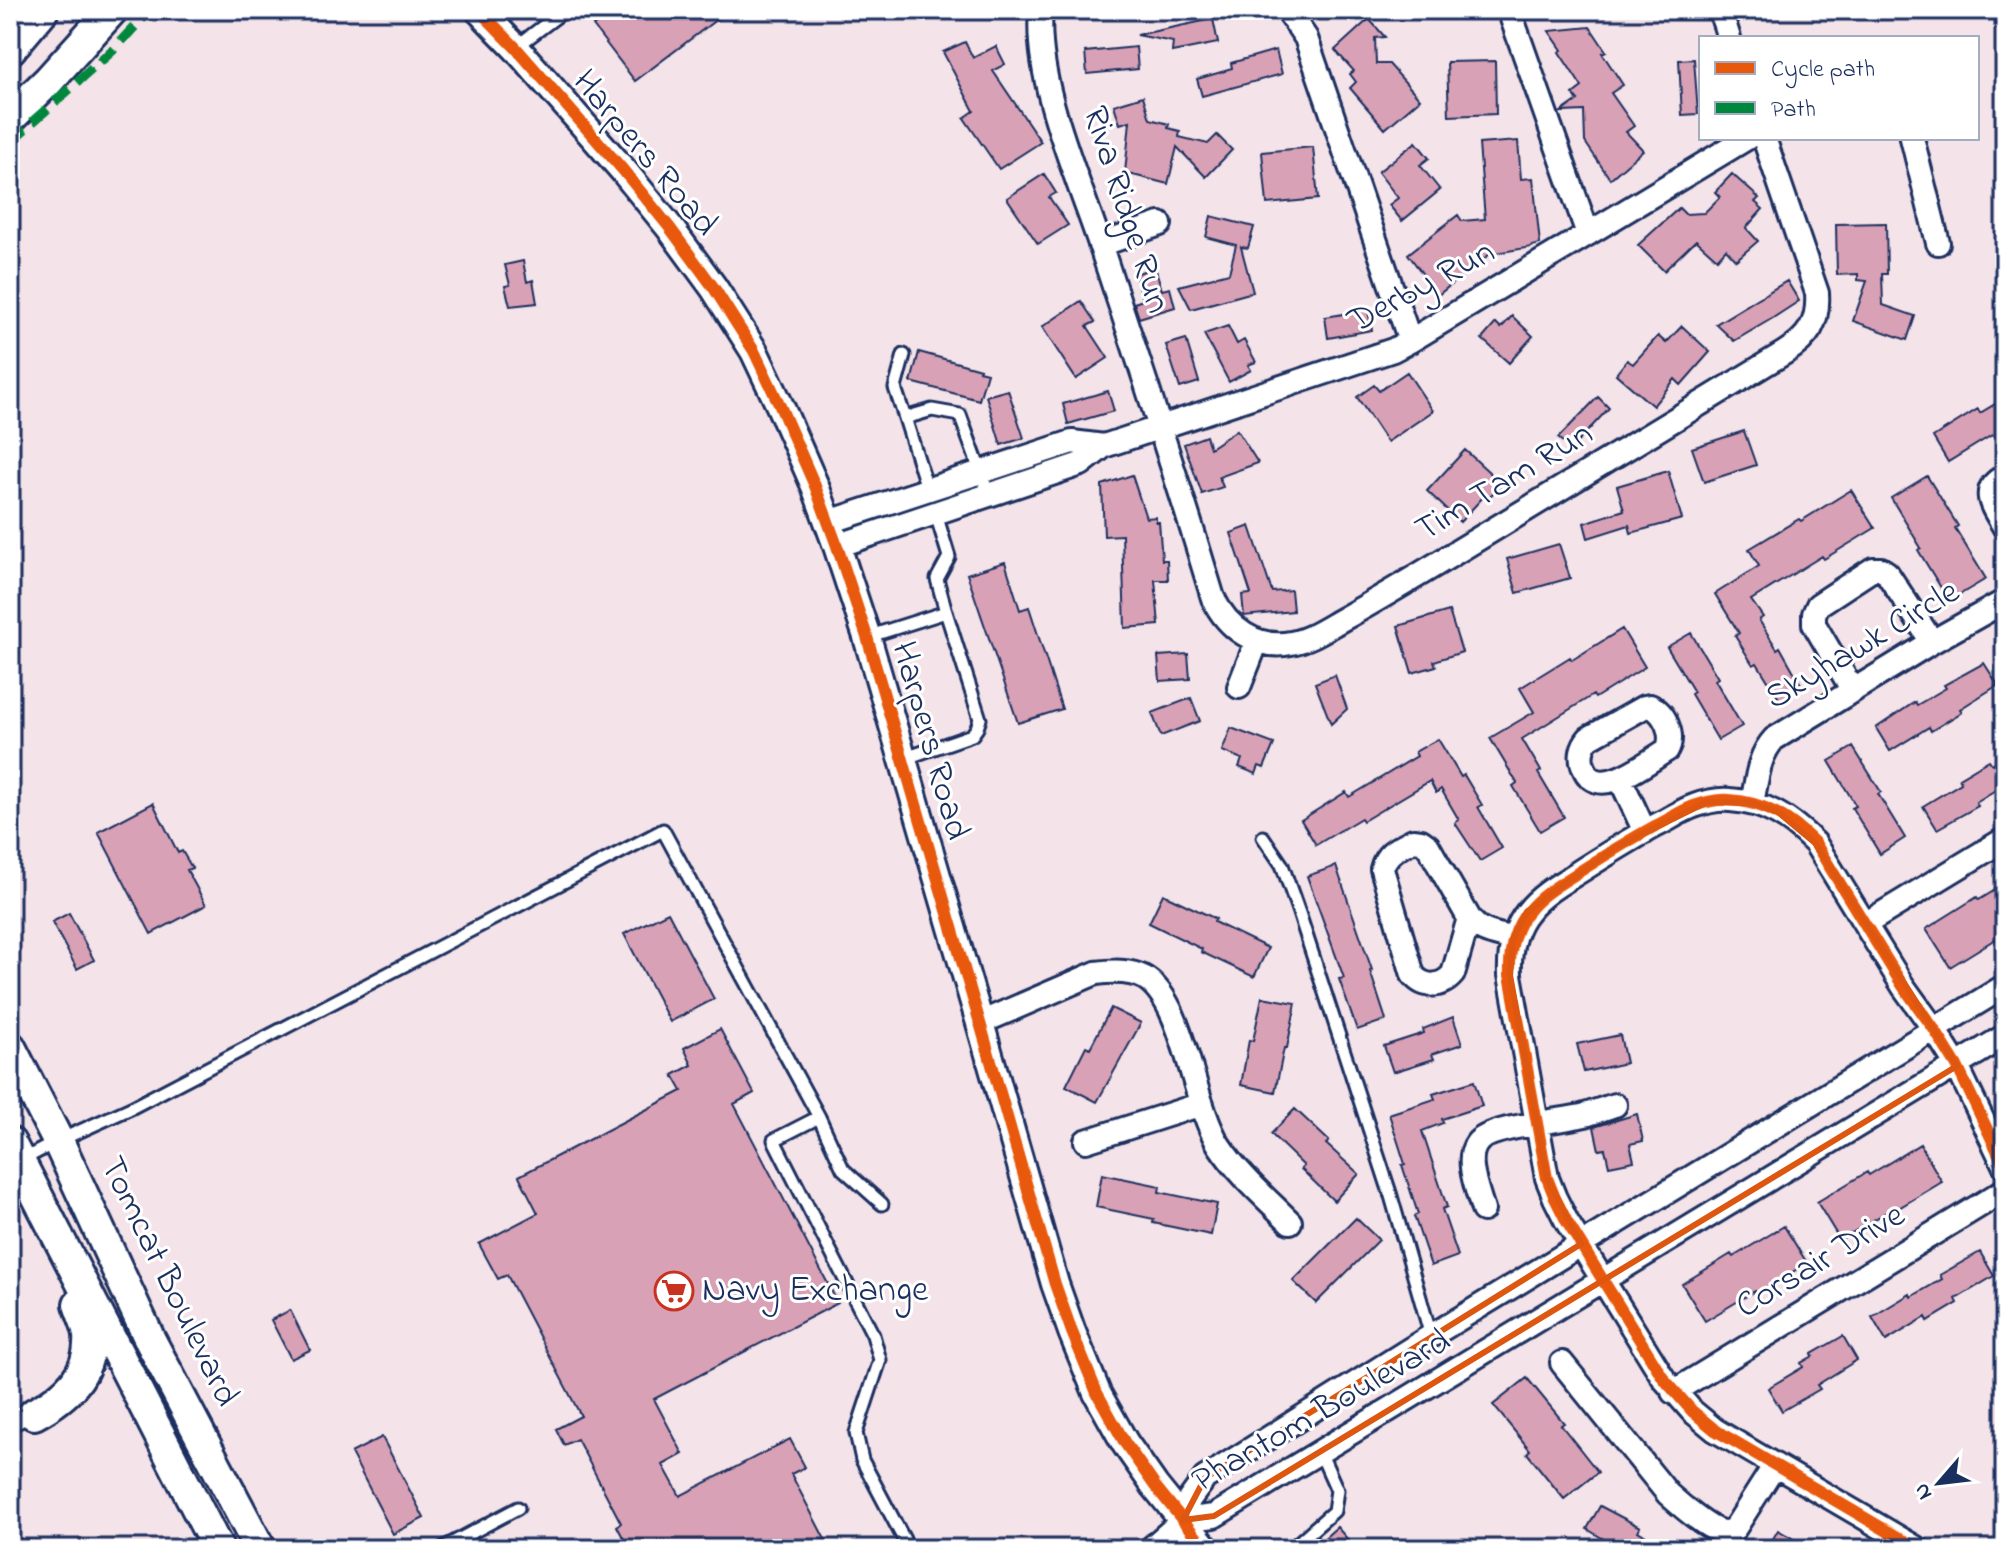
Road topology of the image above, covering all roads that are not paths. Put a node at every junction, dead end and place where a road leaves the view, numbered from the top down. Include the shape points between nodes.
1 (43, 10) edge
2 (112, 10) edge
3 (479, 10) edge
4 (1041, 10) edge
5 (1287, 10) edge
6 (1509, 10) edge
7 (1720, 10) edge
8 (557, 12) edge
9 (1728, 36) edge
10 (516, 48) junction
11 (10, 49) edge
12 (10, 118) edge
13 (1744, 140) edge
14 (1765, 140) edge
15 (1912, 140) edge
16 (1160, 224) dead end
17 (1588, 234) junction
18 (1938, 243) dead end
19 (1100, 245) junction
20 (1410, 341) junction
21 (904, 355) dead end
22 (905, 418) junction
23 (1161, 427) junction
24 (1104, 446) junction
25 (980, 472) junction
26 (2005, 476) edge
27 (928, 489) junction
28 (989, 495) junction
29 (935, 513) junction
30 (2005, 528) edge
31 (833, 534) junction
32 (2005, 601) edge
33 (946, 612) junction
34 (867, 637) junction
35 (1257, 641) junction
36 (1932, 642) junction
37 (1239, 687) dead end
38 (1853, 691) junction
39 (902, 759) junction
40 (1620, 778) dead end
41 (1752, 803) junction
42 (1645, 832) junction
43 (1263, 837) dead end
44 (2005, 839) edge
45 (1469, 918) junction
46 (1865, 924) junction
47 (1513, 939) junction
48 (2005, 986) edge
49 (980, 1023) junction
50 (1934, 1029) junction
51 (2005, 1036) edge
52 (10, 1047) edge
53 (1957, 1066) junction
54 (1202, 1104) junction
55 (1615, 1105) dead end
56 (819, 1117) junction
57 (1537, 1124) junction
58 (1999, 1136) edge
59 (58, 1141) junction
60 (1086, 1141) dead end
61 (15, 1152) edge
62 (2005, 1167) edge
63 (2005, 1190) edge
64 (882, 1204) dead end
65 (1483, 1210) dead end
66 (1290, 1222) dead end
67 (51, 1223) junction
68 (1581, 1244) junction
69 (1603, 1281) junction
70 (1431, 1336) junction
71 (1562, 1363) dead end
72 (1673, 1392) junction
73 (22, 1420) edge
74 (1320, 1452) junction
75 (1775, 1465) junction
76 (518, 1508) dead end
77 (1183, 1520) junction
78 (218, 1549) edge
79 (260, 1549) edge
80 (441, 1549) edge
81 (909, 1549) edge
82 (1150, 1549) edge
83 (1206, 1549) edge
84 (1291, 1549) edge
85 (1918, 1549) edge

1 - 11 main road
2 - 12 main road
3 - 10 street, Harpers Road
4 - 19 street, Riva Ridge Run via 1045,75
5 - 20 street via 1306,38
6 - 17 street
7 - 9 street
8 - 10 lane
10 - 31 street, Harpers Road via 623,170 714,288 754,351
13 - 17 street, Derby Run
14 - 35 street, Tim Tam Run via 1817,293 1815,322 1807,336 1353,614 1305,640
15 - 18 street
16 - 19 street
17 - 20 street, Derby Run
19 - 23 street, Riva Ridge Run
20 - 23 street, Derby Run
21 - 22 lane via 895,388
22 - 25 lane via 932,410 960,415
22 - 27 lane
23 - 24 street, Derby Run
23 - 35 street via 1213,598 1228,622
24 - 25 street, Derby Run via 1072,442
24 - 28 street, Derby Run via 1081,464
25 - 27 street, Derby Run
25 - 28 lane
26 - 30 street via 1989,492
27 - 29 lane
27 - 31 street, Derby Run
28 - 29 street, Derby Run
29 - 31 street, Derby Run
29 - 33 lane via 949,557 937,579
31 - 34 street, Harpers Road
32 - 36 street, Skyhawk Circle
33 - 34 lane
33 - 39 lane via 980,719 972,735
34 - 39 street, Harpers Road
35 - 37 street
36 - 38 street, Skyhawk Circle
36 - 38 street via 1887,573 1873,569 1818,605 1814,614 1814,624
38 - 41 street, Skyhawk Circle via 1766,747
39 - 49 street, Harpers Road
40 - 42 street
41 - 42 street via 1707,802
41 - 46 street via 1778,812 1815,843
42 - 47 street via 1544,895 1527,912
43 - 70 lane via 1282,865 1299,913
44 - 46 street
45 - 45 street via 1421,841 1413,840 1384,859 1384,880 1419,982 1436,985 1453,974
45 - 47 street via 1481,930
46 - 50 street
47 - 57 street via 1510,975
48 - 50 street, Phantom Boulevard
49 - 54 street via 1096,973 1144,977 1171,1009
49 - 77 street, Harpers Road via 1055,1284 1092,1381 1125,1443
50 - 53 street
50 - 68 street, Phantom Boulevard
51 - 53 street, Phantom Boulevard
52 - 59 main road, Tomcat Boulevard
53 - 58 street
53 - 69 street, Phantom Boulevard
54 - 60 street
54 - 66 street via 1225,1152
55 - 57 street
56 - 59 lane via 663,830 131,1108
56 - 64 lane via 843,1169
56 - 81 lane via 774,1140 873,1335 880,1360 856,1433 862,1460
57 - 65 street via 1485,1136 1475,1146 1472,1169
57 - 68 street via 1547,1178
58 - 62 street
59 - 61 lane
59 - 79 main road, Tomcat Boulevard via 150,1340
61 - 67 main road, Tomcat Boulevard
63 - 72 street, Corsair Drive
67 - 73 main road via 89,1332 87,1361 55,1403
67 - 78 main road, Tomcat Boulevard
68 - 69 street
68 - 70 street, Phantom Boulevard
69 - 72 street
69 - 74 street, Phantom Boulevard
70 - 77 street, Phantom Boulevard via 1205,1478
71 - 75 street via 1668,1494 1719,1531 1735,1528
72 - 75 street via 1715,1430
74 - 77 street, Phantom Boulevard via 1214,1516
74 - 84 lane via 1337,1490 1334,1511
75 - 85 street
76 - 80 lane
77 - 82 street, Phantom Boulevard
77 - 83 street, Harpers Road

